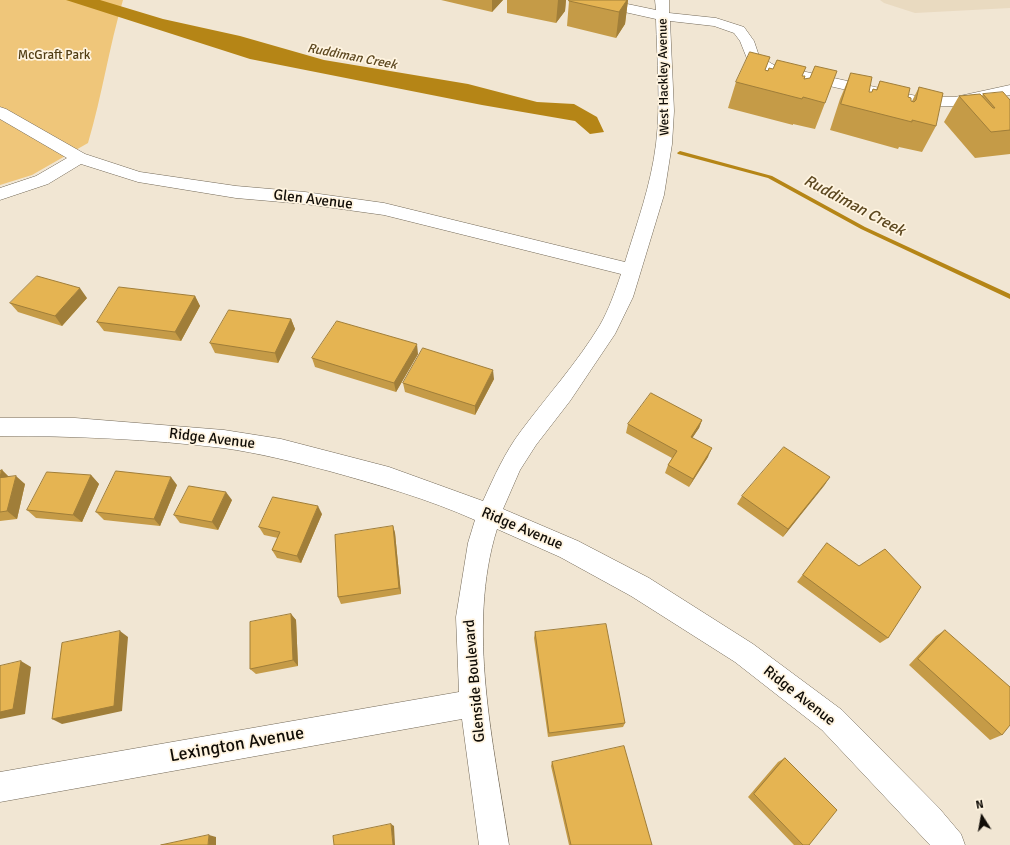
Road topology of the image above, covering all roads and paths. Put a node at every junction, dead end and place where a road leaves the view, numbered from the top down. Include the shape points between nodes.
1 (589, 0) edge
2 (662, 8) edge
3 (1010, 90) edge
4 (0, 112) edge
5 (79, 158) junction
6 (0, 194) edge
7 (630, 270) junction
8 (0, 427) edge
9 (489, 515) junction
10 (474, 704) junction
11 (0, 787) edge
12 (494, 845) edge
13 (950, 845) edge

1 - 2 street
2 - 3 street via 739,30 747,41 753,58 769,68 939,104 964,102
2 - 7 street, West Hackley Avenue via 666,111 664,144 655,195
4 - 5 street, Glen Avenue
5 - 6 street via 42,180
5 - 7 street, Glen Avenue via 138,177 236,192 384,209
7 - 9 street, Glenside Boulevard via 623,297 608,329 528,438 511,465
8 - 9 street, Ridge Avenue via 75,427 165,433 224,439 281,449 389,477 458,501
9 - 10 street, Glenside Boulevard via 480,543 469,616
9 - 13 street, Ridge Avenue via 569,549 640,588 744,653 832,720
10 - 11 street, Lexington Avenue
10 - 12 street, Glenside Boulevard

